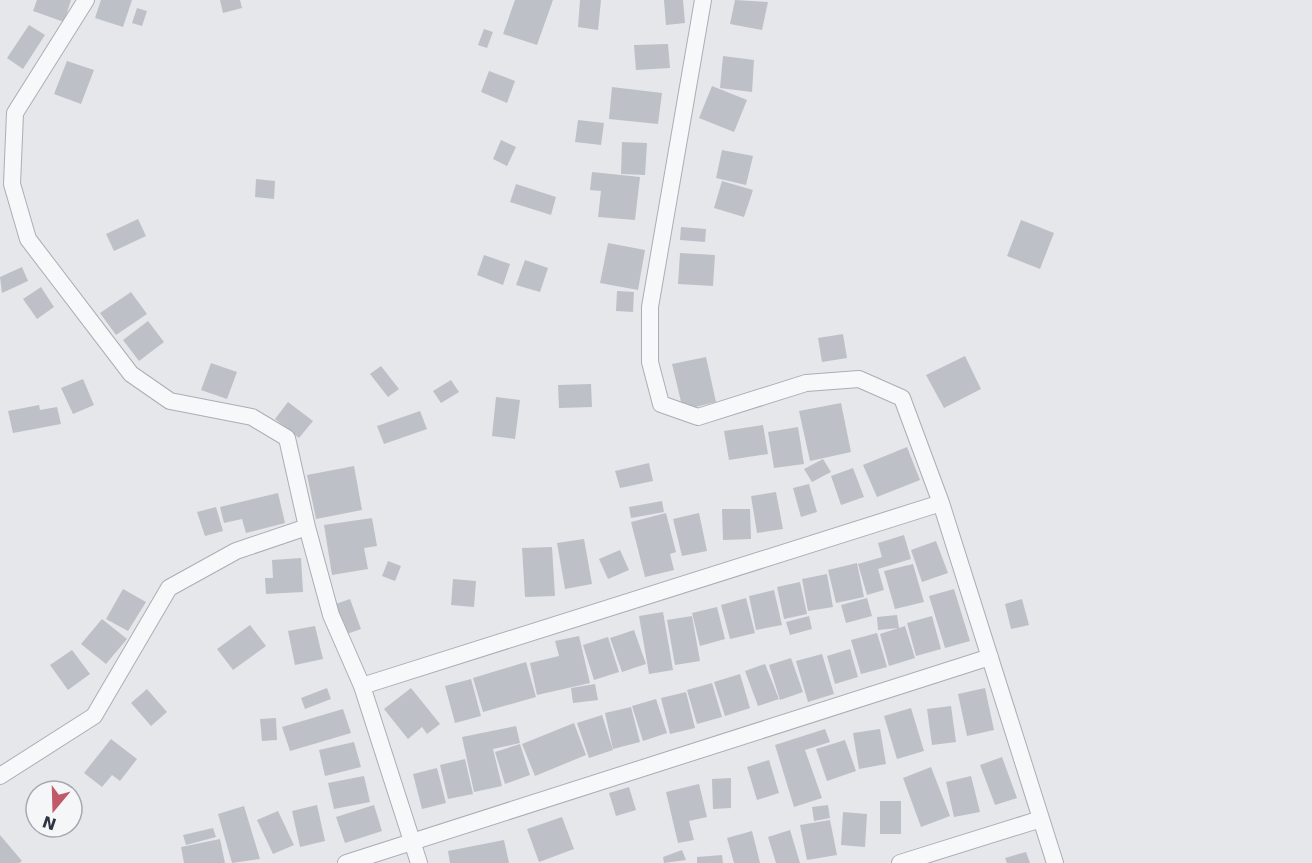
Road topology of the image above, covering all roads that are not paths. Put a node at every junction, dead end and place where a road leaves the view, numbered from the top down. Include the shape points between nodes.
1 (86, 0) edge
2 (703, 0) edge
3 (941, 503) junction
4 (307, 527) junction
5 (990, 657) junction
6 (362, 686) junction
7 (0, 776) edge
8 (1041, 819) junction
9 (413, 843) junction
10 (346, 863) edge
11 (419, 863) edge
12 (900, 863) edge
13 (1055, 863) edge

1 - 4 street via 15,113 12,183 28,239 131,374 170,401 252,417 287,438
2 - 3 street via 650,307 650,362 661,404 698,417 806,382 859,379 902,398
3 - 5 street
3 - 6 street
4 - 6 street via 331,615
4 - 7 street via 236,551 170,588 94,716
5 - 8 street
5 - 9 street
6 - 9 street
8 - 12 street
8 - 13 street
9 - 10 street
9 - 11 street

